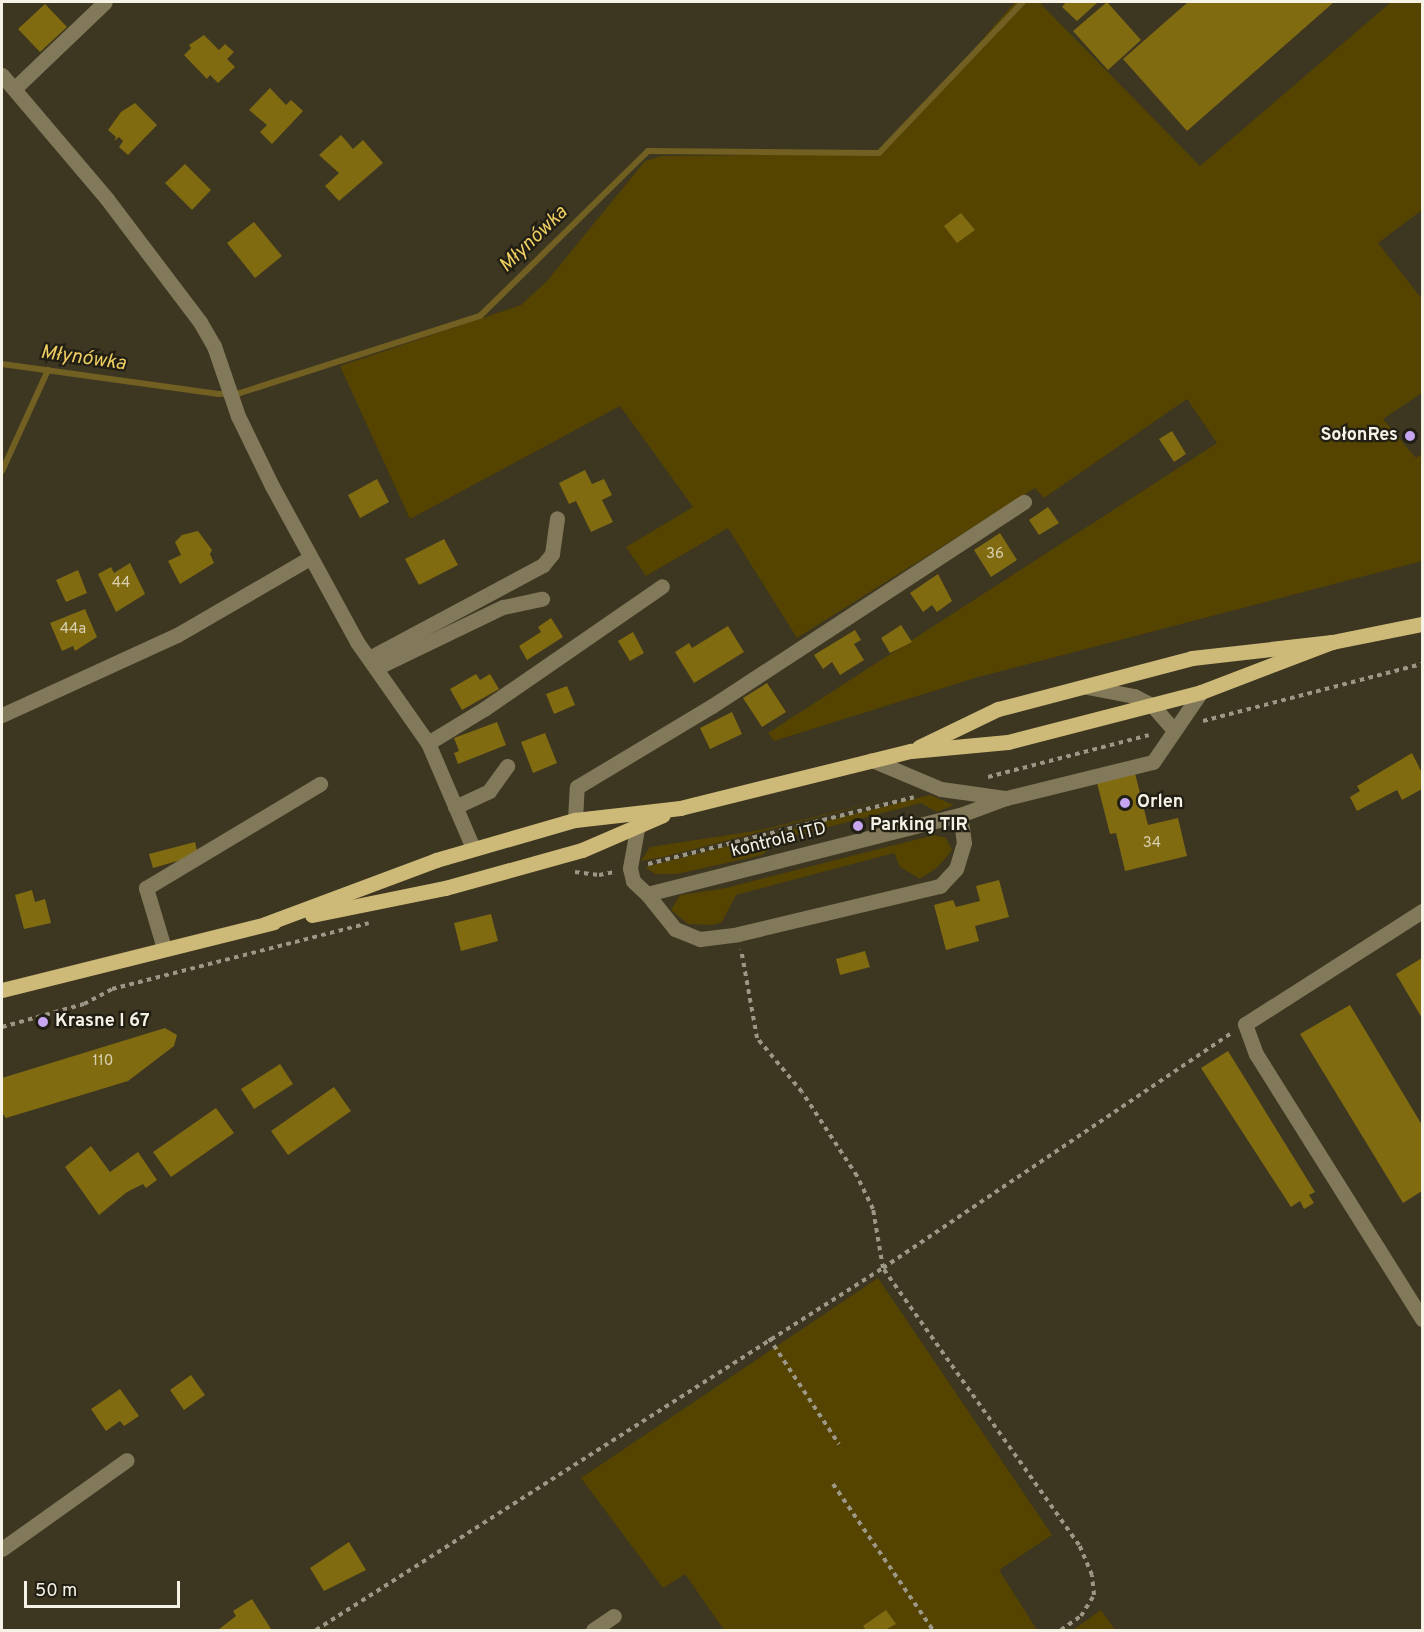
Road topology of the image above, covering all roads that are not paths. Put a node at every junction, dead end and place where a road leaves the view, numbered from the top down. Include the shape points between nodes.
1 (105, 2) edge
2 (2, 75) edge
3 (15, 88) junction
4 (1024, 502) dead end
5 (557, 518) dead end
6 (310, 558) junction
7 (662, 586) dead end
8 (542, 599) dead end
9 (1422, 614) edge
10 (1422, 624) edge
11 (1389, 628) junction
12 (1332, 642) junction
13 (373, 663) junction
14 (1087, 687) junction
15 (1201, 692) junction
16 (1152, 705) junction
17 (2, 715) edge
18 (1173, 729) junction
19 (428, 743) junction
20 (911, 751) junction
21 (872, 760) junction
22 (507, 766) dead end
23 (320, 784) dead end
24 (1006, 798) junction
25 (455, 807) junction
26 (960, 815) junction
27 (575, 820) junction
28 (638, 820) junction
29 (473, 848) junction
30 (647, 894) junction
31 (1422, 911) edge
32 (265, 924) junction
33 (164, 948) junction
34 (2, 990) edge
35 (1422, 1319) edge
36 (127, 1460) dead end
37 (2, 1549) edge
38 (614, 1616) dead end
39 (593, 1630) edge

1 - 3 street
2 - 3 street
3 - 6 street via 178,292 214,346 238,416
4 - 27 street via 712,706 577,787
5 - 13 street via 552,554 543,565
6 - 13 street
6 - 17 street via 177,635
7 - 19 street
8 - 13 street via 503,607
9 - 11 main road
10 - 11 main road
11 - 12 main road
12 - 14 main road via 1192,658
12 - 15 main road
13 - 19 street
14 - 16 street via 1134,696
14 - 20 main road via 998,709
15 - 16 main road
15 - 18 street, kontrola ITD
16 - 18 street
16 - 20 main road via 1008,742
18 - 24 street, kontrola ITD via 1166,748 1153,762
19 - 25 street
20 - 21 main road
21 - 24 street via 941,789
21 - 28 main road
22 - 25 street via 489,791
23 - 33 street via 146,888
24 - 26 street, kontrola ITD
25 - 29 street
26 - 30 street, kontrola ITD
26 - 30 street via 964,843 956,869 940,886 738,934 700,939 675,929
27 - 28 main road
27 - 29 main road
28 - 30 street via 630,868 633,881
28 - 32 main road via 582,850 456,885
29 - 32 main road
31 - 35 street via 1245,1024 1256,1054
32 - 33 main road
33 - 34 main road
36 - 37 street
38 - 39 street

